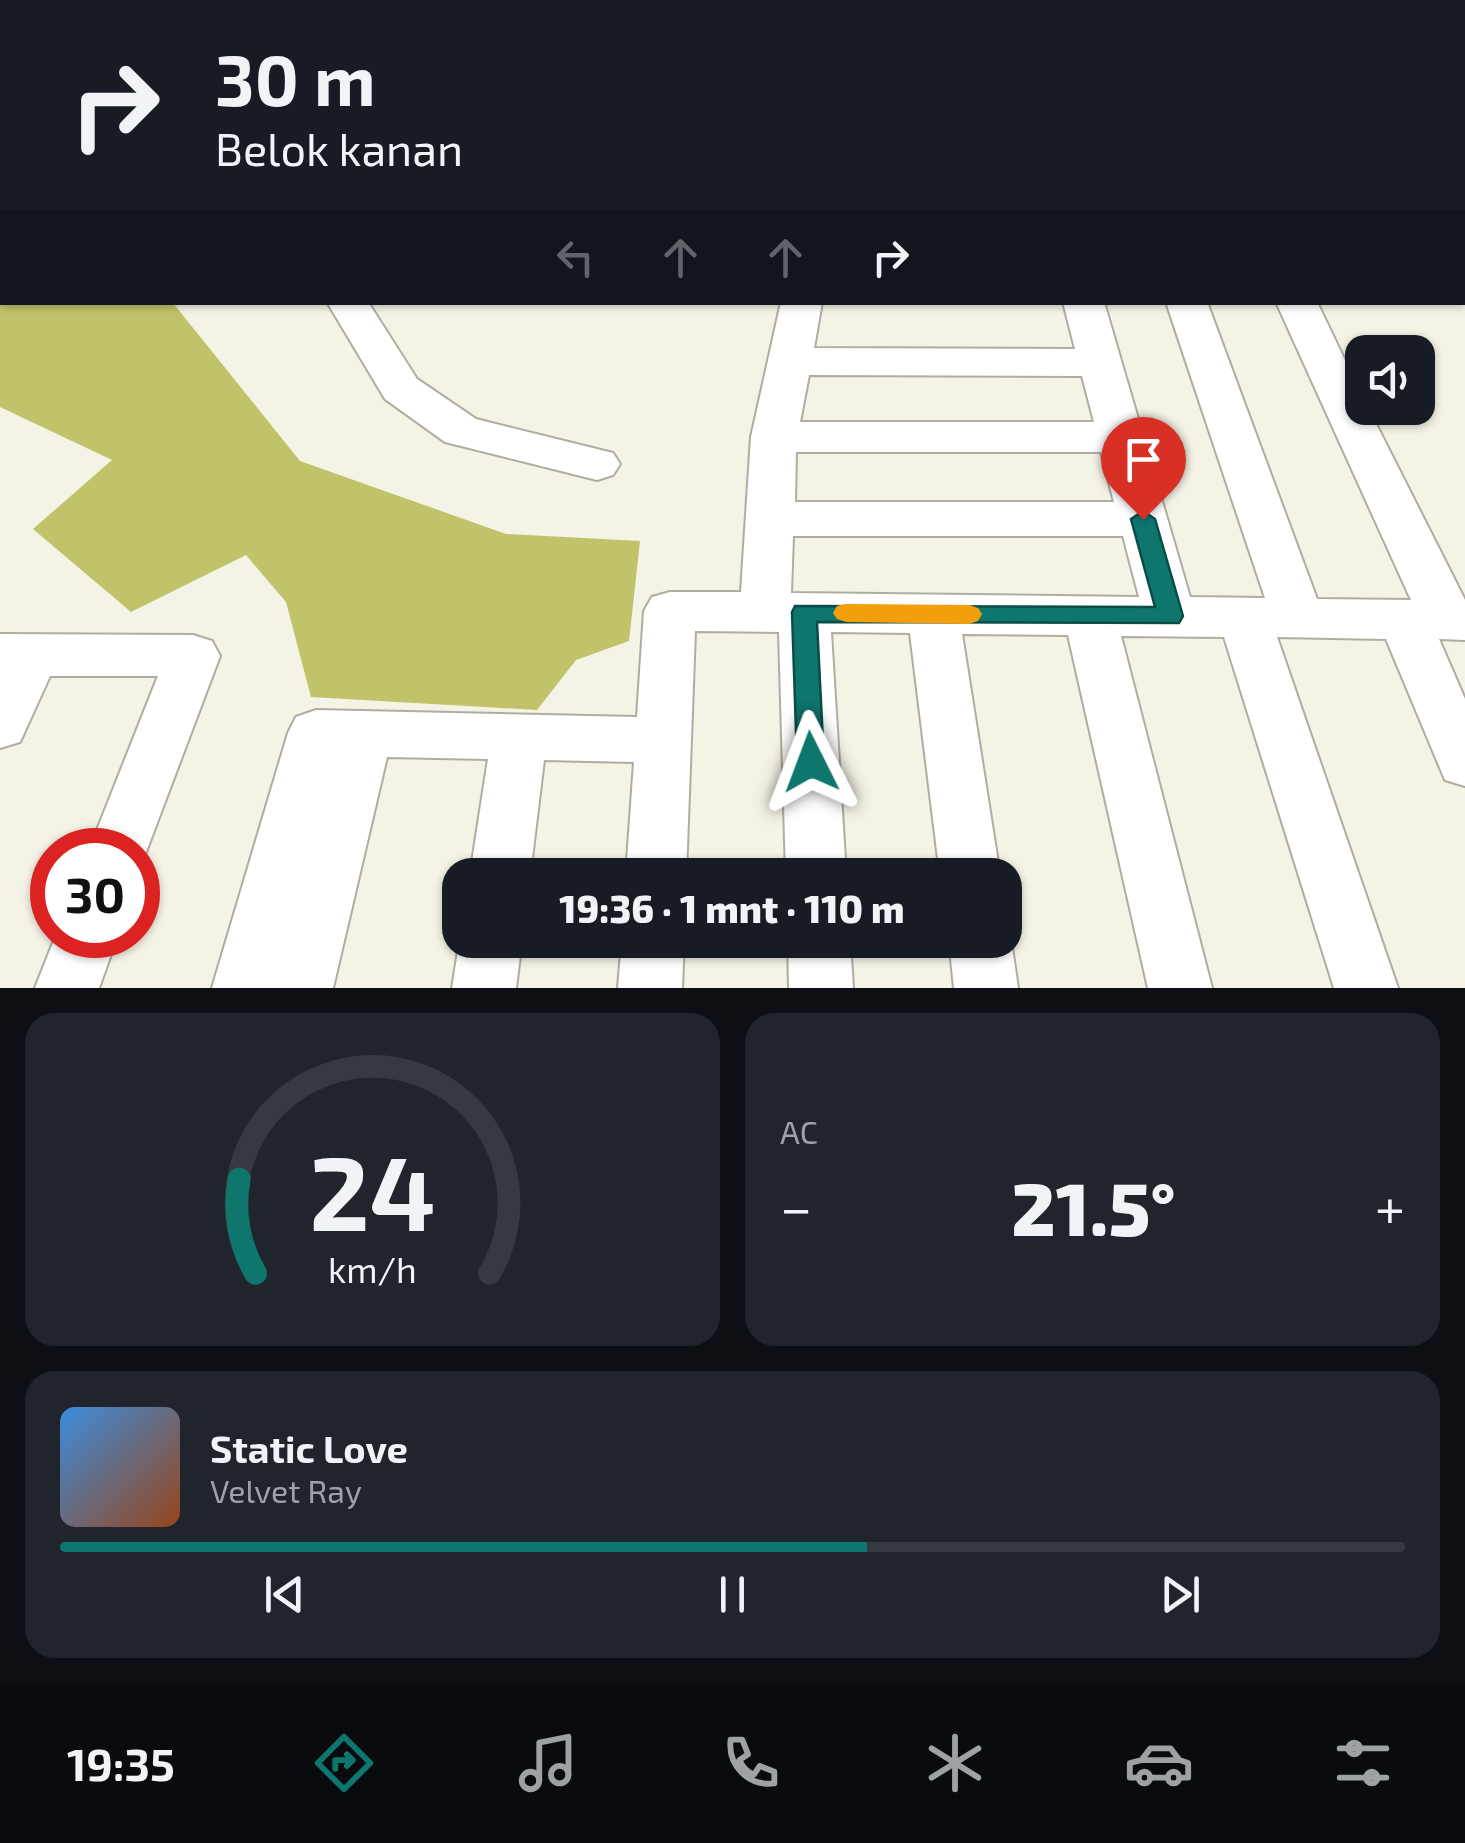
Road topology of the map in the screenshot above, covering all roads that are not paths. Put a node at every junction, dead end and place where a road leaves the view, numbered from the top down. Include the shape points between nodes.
1 (350, 305) edge
2 (801, 305) edge
3 (1084, 305) edge
4 (1187, 305) edge
5 (1297, 305) edge
6 (790, 361) junction
7 (1100, 363) junction
8 (774, 437) junction
9 (1120, 437) junction
10 (597, 464) dead end
11 (770, 519) junction
12 (1143, 519) junction
13 (785, 612) junction
14 (934, 614) junction
15 (1090, 616) junction
16 (1170, 616) junction
17 (1271, 618) junction
18 (1438, 620) edge
19 (17, 655) edge
20 (0, 726) edge
21 (365, 734) junction
22 (518, 737) junction
23 (663, 740) junction
24 (1465, 764) edge
25 (128, 828) edge
26 (502, 858) edge
27 (657, 858) edge
28 (814, 858) edge
29 (968, 858) edge
30 (78, 958) edge
31 (488, 958) edge
32 (652, 958) edge
33 (819, 958) edge
34 (982, 958) edge
35 (67, 988) edge
36 (244, 988) edge
37 (301, 988) edge
38 (484, 988) edge
39 (650, 988) edge
40 (821, 988) edge
41 (986, 988) edge
42 (1180, 988) edge
43 (1366, 988) edge

1 - 10 street via 401,389 460,431
2 - 6 street
3 - 7 street
4 - 17 street
5 - 18 street
6 - 7 street
6 - 8 street
7 - 9 street
8 - 9 street
8 - 11 street
9 - 12 street
11 - 12 street
11 - 13 street
12 - 16 street
13 - 14 street
13 - 23 street via 670,611
13 - 28 street
14 - 15 street
14 - 29 street
15 - 16 street
15 - 42 street
16 - 17 street
17 - 18 street
17 - 43 street
18 - 24 street
19 - 20 street
19 - 25 street via 193,656
21 - 22 street
21 - 36 street via 316,733
21 - 37 street
22 - 23 street
22 - 26 street
23 - 27 street
30 - 35 street
31 - 38 street
32 - 39 street
33 - 40 street
34 - 41 street

